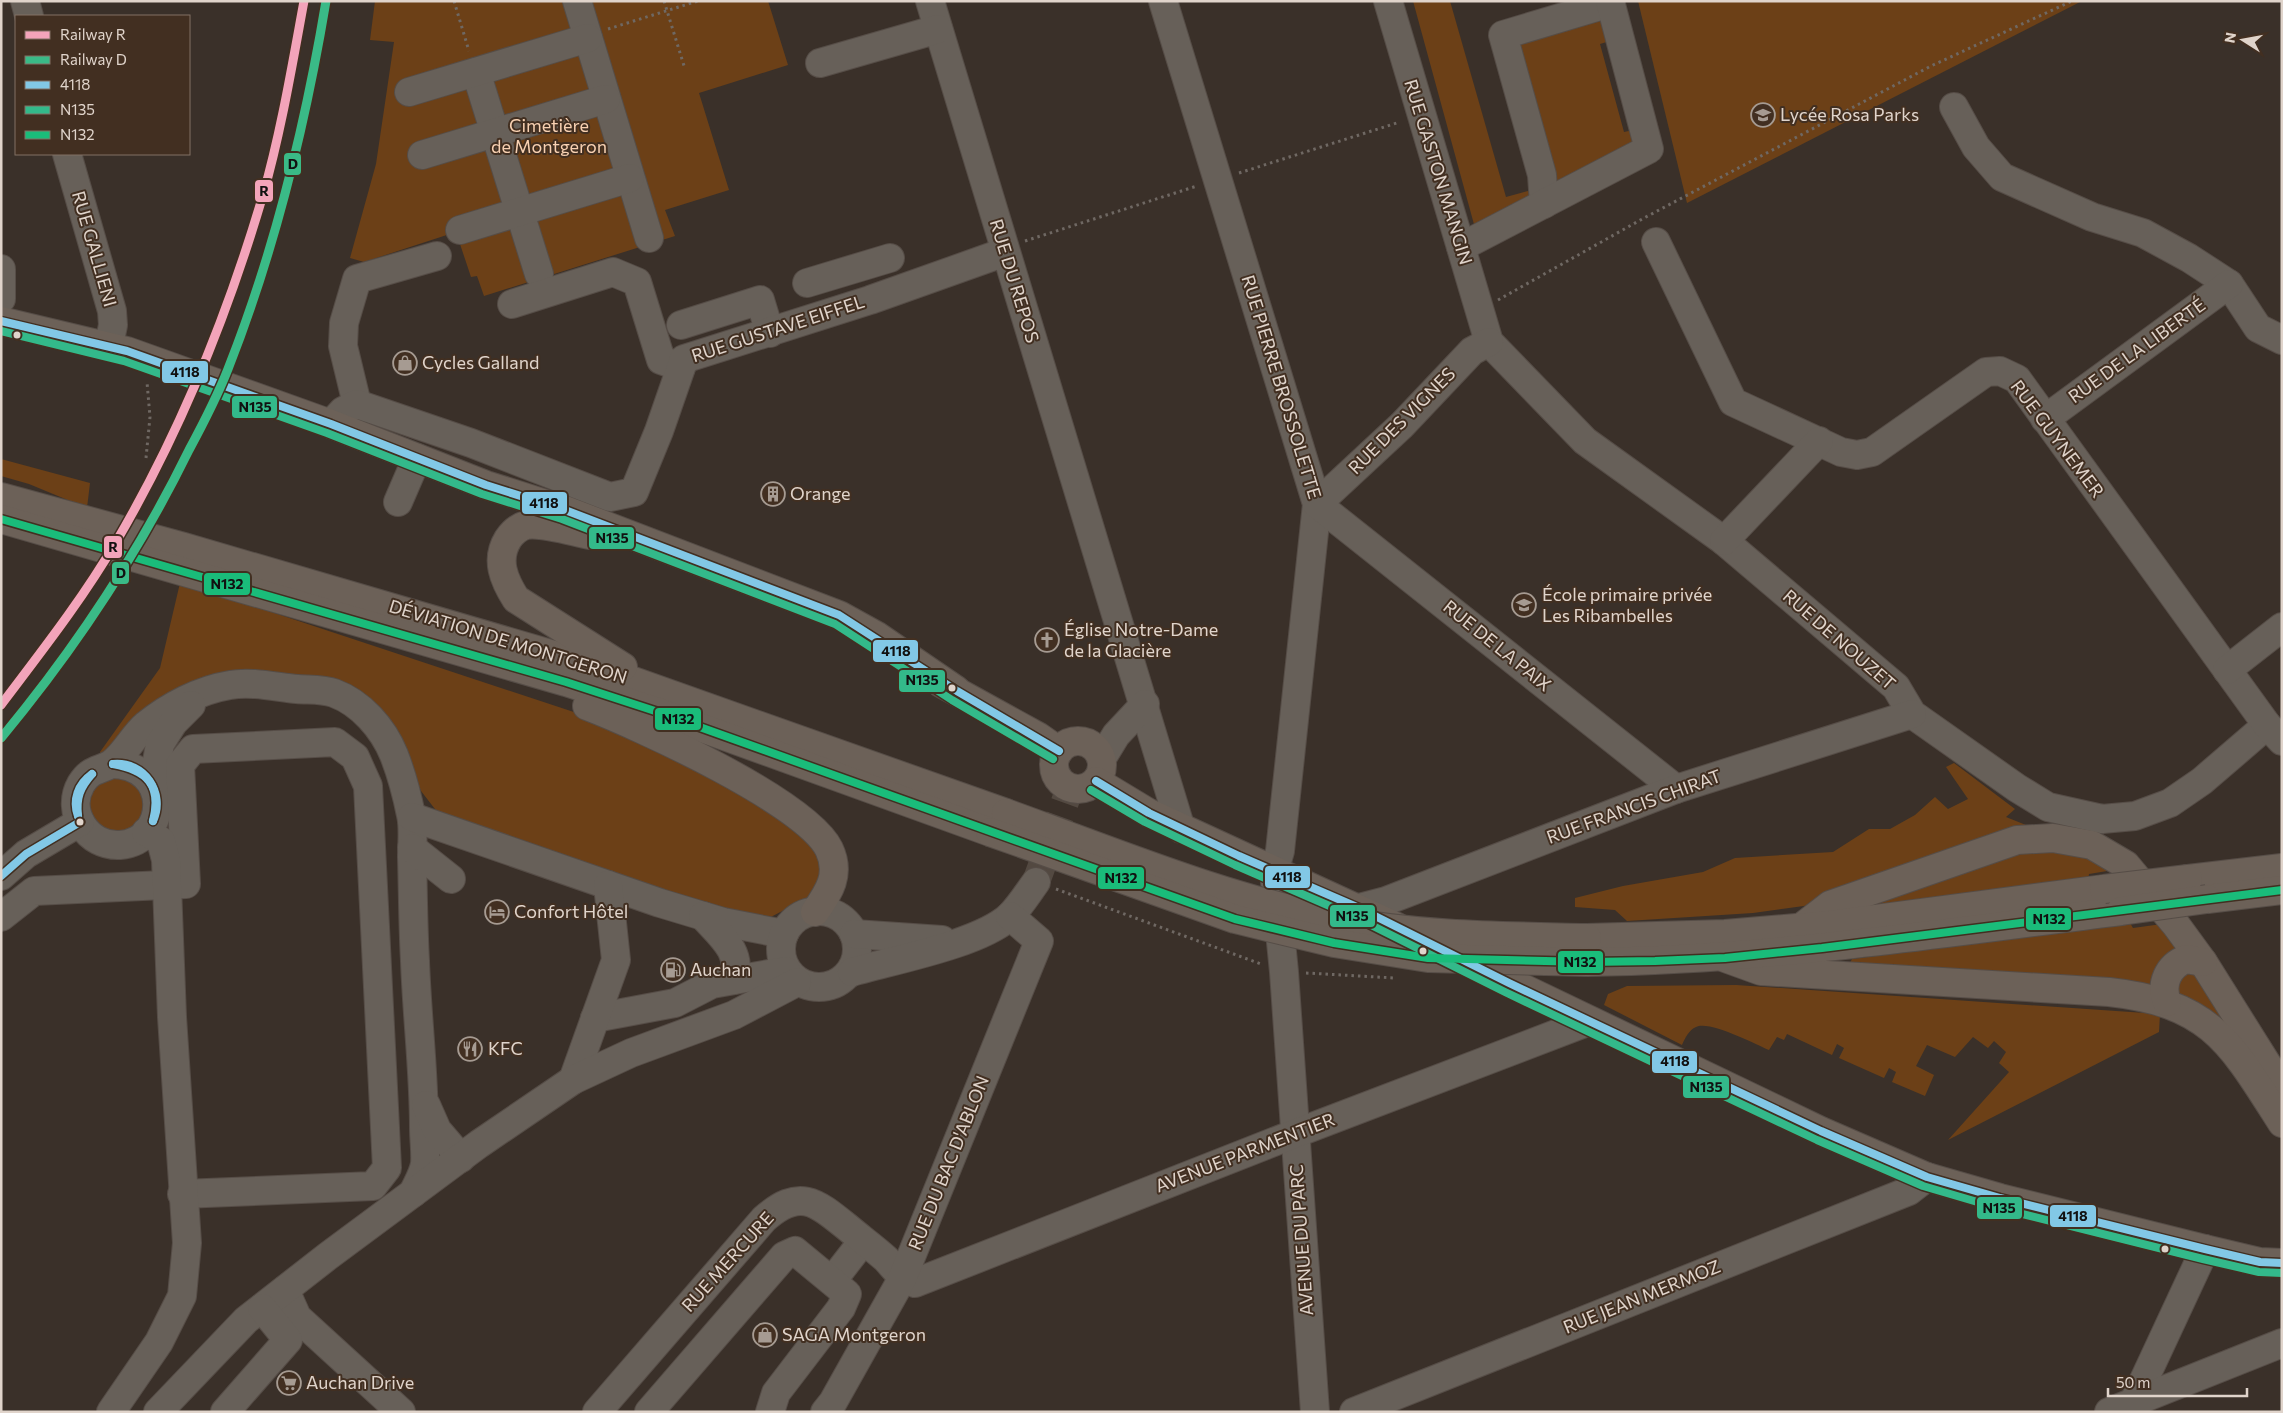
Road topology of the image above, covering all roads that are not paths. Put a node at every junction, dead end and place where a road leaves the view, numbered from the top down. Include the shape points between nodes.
1 (25, 1) edge
2 (577, 1) edge
3 (930, 1) edge
4 (1163, 1) edge
5 (1388, 1) edge
6 (1610, 2) edge
7 (1544, 11) edge
8 (29, 15) edge
9 (938, 29) junction
10 (588, 38) junction
11 (820, 63) dead end
12 (476, 72) junction
13 (409, 92) dead end
14 (606, 99) junction
15 (1954, 107) dead end
16 (495, 133) junction
17 (67, 155) edge
18 (422, 155) dead end
19 (630, 178) junction
20 (1544, 204) junction
21 (519, 212) junction
22 (460, 230) dead end
23 (648, 238) dead end
24 (1656, 242) dead end
25 (1461, 247) junction
26 (1005, 252) junction
27 (437, 256) dead end
28 (890, 258) dead end
29 (860, 267) junction
30 (1, 269) edge
31 (539, 274) dead end
32 (808, 282) dead end
33 (2228, 284) junction
34 (1, 299) edge
35 (870, 300) junction
36 (512, 304) dead end
37 (1, 321) edge
38 (681, 325) dead end
39 (770, 333) junction
40 (2282, 340) edge
41 (1489, 342) junction
42 (109, 345) junction
43 (681, 368) junction
44 (357, 404) junction
45 (2045, 419) junction
46 (331, 424) junction
47 (1819, 441) junction
48 (417, 458) junction
49 (486, 485) junction
50 (1, 497) edge
51 (398, 502) dead end
52 (1317, 504) junction
53 (1, 519) edge
54 (590, 535) junction
55 (1724, 541) junction
56 (2282, 627) edge
57 (2227, 670) junction
58 (536, 673) junction
59 (648, 685) junction
60 (956, 690) junction
61 (205, 692) junction
62 (1144, 704) junction
63 (1912, 714) junction
64 (2274, 733) edge
65 (1058, 751) junction
66 (111, 764) junction
67 (1099, 770) junction
68 (153, 785) junction
69 (1676, 789) junction
70 (412, 817) junction
71 (80, 822) junction
72 (998, 823) junction
73 (1182, 829) junction
74 (146, 832) junction
75 (412, 848) junction
76 (2282, 868) edge
77 (1274, 872) junction
78 (1, 876) edge
79 (451, 879) dead end
80 (1036, 882) tunnel mouth
81 (167, 885) junction
82 (608, 885) junction
83 (2282, 890) edge
84 (1360, 908) junction
85 (815, 912) junction
86 (703, 916) junction
87 (1010, 916) junction
88 (1, 917) edge
89 (1803, 926) junction
90 (784, 934) junction
91 (854, 934) junction
92 (964, 940) junction
93 (1281, 950) junction
94 (1587, 950) junction
95 (1725, 958) junction
96 (2203, 962) junction
97 (852, 972) junction
98 (791, 976) junction
99 (733, 980) junction
100 (2167, 1002) junction
101 (595, 1018) junction
102 (1590, 1021) junction
103 (573, 1080) junction
104 (2282, 1088) edge
105 (425, 1101) junction
106 (2282, 1123) edge
107 (1294, 1134) junction
108 (461, 1158) junction
109 (1927, 1177) junction
110 (413, 1193) junction
111 (182, 1194) junction
112 (863, 1241) junction
113 (2205, 1249) junction
114 (2282, 1263) edge
115 (902, 1278) junction
116 (832, 1281) junction
117 (285, 1290) junction
118 (262, 1308) junction
119 (2282, 1342) edge
120 (2132, 1407) edge
121 (111, 1412) edge
122 (158, 1412) edge
123 (225, 1412) edge
124 (400, 1412) edge
125 (597, 1412) edge
126 (649, 1412) edge
127 (770, 1412) edge
128 (825, 1412) edge
129 (1315, 1412) edge
130 (1354, 1412) edge
131 (2109, 1412) edge

1 - 8 street
2 - 10 street
3 - 9 street, RUE DU REPOS
4 - 52 street, RUE PIERRE BROSSOLETTE
5 - 25 street, RUE GASTON MANGIN
6 - 7 street
6 - 20 street via 1649,150
7 - 20 street via 1503,35 1542,175
9 - 11 street
9 - 26 street, RUE DU REPOS
10 - 12 street
10 - 14 street
12 - 13 street
12 - 16 street
14 - 16 street
14 - 19 street
15 - 33 street via 1976,147 2002,177 2092,217 2142,233
16 - 18 street
16 - 21 street
17 - 42 street, RUE GALLIENI via 112,311
19 - 21 street
19 - 23 street
20 - 25 street
21 - 22 street
21 - 31 street
24 - 47 street, RUE GUYNEMER via 1733,402
25 - 41 street, RUE GASTON MANGIN
26 - 35 street, RUE GUSTAVE EIFFEL
26 - 62 street, RUE DU REPOS
27 - 44 street via 357,279 344,323 343,346
28 - 29 street
29 - 32 street
29 - 35 street
30 - 34 street
33 - 40 street via 2258,328
33 - 45 street, RUE DE LA LIBERTÉ
35 - 39 street, RUE GUSTAVE EIFFEL
36 - 43 street via 613,272 626,276 637,282 661,360
37 - 42 main road
38 - 39 street via 760,300
39 - 43 street, RUE GUSTAVE EIFFEL via 684,359
41 - 52 street, RUE DES VIGNES via 1472,351 1402,425
41 - 55 street, RUE DE NOUZET via 1585,441
42 - 46 main road
43 - 44 street, RUE GUSTAVE EIFFEL via 634,492 610,497 471,443
44 - 46 street via 343,411
45 - 47 street, RUE GUYNEMER via 2016,379 2000,371 1986,372 1872,452 1857,455 1841,452
45 - 57 street, RUE GUYNEMER
46 - 48 main road
47 - 55 street
48 - 49 main road
48 - 51 street
49 - 54 main road
49 - 60 main road via 565,510 839,615 877,636
50 - 59 main road, DÉVIATION DE MONTGERON via 507,640
52 - 69 street, RUE DE LA PAIX
52 - 77 street, RUE PIERRE BROSSOLETTE via 1280,851
53 - 58 main road, DÉVIATION DE MONTGERON
54 - 59 main road via 525,525 512,533 504,545 500,562 505,582 516,599 606,654
54 - 60 main road via 832,627
55 - 63 street, RUE DE NOUZET via 1896,687
56 - 57 street
57 - 64 street, RUE GUYNEMER
58 - 72 main road, DÉVIATION DE MONTGERON
58 - 85 main road via 559,695 606,713 732,776 773,799 818,832 834,863 834,881
59 - 72 main road, DÉVIATION DE MONTGERON
60 - 65 main road
61 - 66 street via 172,706 145,726
61 - 68 street via 173,723 160,744
61 - 70 street via 231,684 333,692 370,716 393,753
62 - 67 street via 1116,735
62 - 73 street, RUE DU REPOS
63 - 64 street, RUE DE NOUZET via 2048,807 2102,819 2135,816 2170,803
63 - 69 street, RUE FRANCIS CHIRAT
65 - 67 main road via 1071,742 1085,741 1098,751
65 - 67 main road via 1055,772 1070,788 1082,789
66 - 68 street via 135,768
66 - 71 street via 88,774 81,785 76,797
67 - 73 main road via 1149,813
68 - 74 street via 157,810 154,822
69 - 84 street, RUE FRANCIS CHIRAT via 1386,901
70 - 75 street
70 - 82 street
71 - 74 street via 92,837 110,845 136,840
71 - 78 street via 26,854
72 - 94 main road, bridge via 1235,919 1334,943 1428,958
73 - 77 main road
74 - 81 street via 161,841
75 - 79 street
75 - 105 street via 415,961
76 - 89 main road, bridge
77 - 84 main road
77 - 93 street, AVENUE DU PARC
80 - 87 street
81 - 88 street via 34,891
81 - 111 street
81 - 111 street via 186,884 180,765 193,750 335,742 355,757 368,786 387,1168 373,1186
82 - 86 street
82 - 101 street via 616,960
83 - 95 main road, bridge
84 - 93 street
84 - 102 main road
85 - 90 street via 795,919
85 - 91 street via 842,919
86 - 90 street
86 - 99 street via 737,958 738,970
87 - 92 street via 988,931
87 - 115 street, RUE DU BAC D'ABLON via 1039,941
89 - 94 main road
89 - 96 main road via 1830,905 1932,869 2017,840 2053,838 2092,845 2126,865
90 - 98 street via 781,957
91 - 92 street
91 - 97 street via 858,946
92 - 97 street
93 - 107 street, AVENUE DU PARC
94 - 95 main road
95 - 100 main road via 1761,971 2109,992
96 - 100 main road via 2186,959 2172,967 2164,987
96 - 104 main road
97 - 98 street via 836,983 817,987
98 - 99 street
98 - 103 street via 734,1015 631,1053
99 - 101 street via 712,984 675,1003
100 - 106 main road via 2193,1014 2225,1041 2246,1066
101 - 103 street
102 - 107 street, AVENUE PARMENTIER
102 - 109 main road via 1822,1132
103 - 108 street
105 - 108 street via 437,1130
105 - 110 street via 425,1163
107 - 115 street, AVENUE PARMENTIER via 915,1284
107 - 129 street, AVENUE DU PARC
108 - 110 street
109 - 113 main road
109 - 130 street, RUE JEAN MERMOZ via 1909,1192
110 - 117 street
111 - 121 street via 187,1243 182,1296 159,1342
112 - 115 street, RUE MERCURE
112 - 116 street
112 - 125 street, RUE MERCURE via 822,1206 790,1201 778,1206
113 - 114 main road via 2260,1262
113 - 120 street
115 - 128 street, RUE DU BAC D'ABLON
116 - 126 street via 795,1251 784,1256
116 - 127 street via 847,1294 841,1308 776,1393
117 - 118 street
117 - 124 street via 297,1317
118 - 122 street via 246,1320
118 - 123 street via 288,1340
119 - 120 street
120 - 131 street

